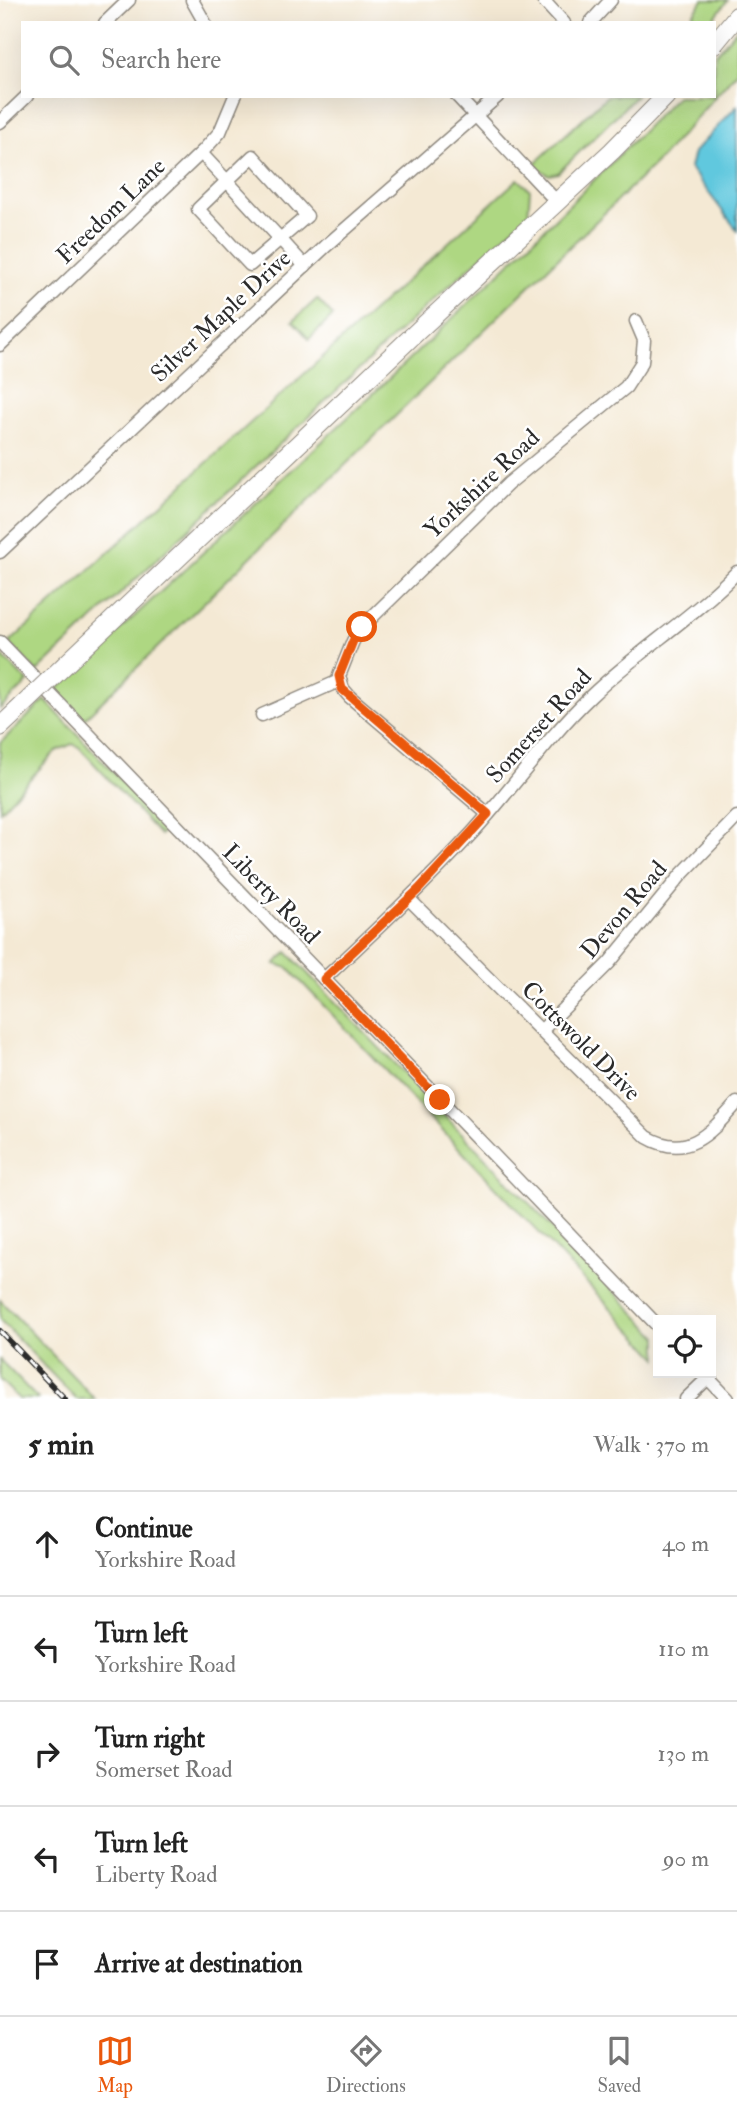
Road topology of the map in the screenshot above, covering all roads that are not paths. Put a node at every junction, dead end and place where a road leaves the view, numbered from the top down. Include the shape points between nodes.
1 (129, 0) edge
2 (192, 0) edge
3 (543, 0) edge
4 (611, 0) edge
5 (737, 16) edge
6 (107, 21) edge
7 (204, 21) edge
8 (562, 21) edge
9 (592, 21) edge
10 (716, 42) edge
11 (25, 98) edge
12 (234, 98) edge
13 (459, 98) edge
14 (496, 98) edge
15 (664, 98) edge
16 (475, 116) junction
17 (0, 122) edge
18 (201, 153) junction
19 (227, 181) junction
20 (557, 202) junction
21 (282, 239) junction
22 (305, 266) junction
23 (636, 321) dead end
24 (0, 345) edge
25 (0, 552) edge
26 (737, 572) edge
27 (0, 642) edge
28 (339, 681) junction
29 (262, 715) dead end
30 (0, 727) edge
31 (488, 814) junction
32 (737, 817) edge
33 (409, 898) junction
34 (324, 979) junction
35 (542, 1030) junction
36 (737, 1103) edge
37 (653, 1321) edge
38 (704, 1378) edge
39 (709, 1378) edge
40 (686, 1399) edge
41 (728, 1399) edge

1 - 6 street
2 - 7 street
3 - 8 street
4 - 9 street
5 - 10 highway
11 - 17 street
12 - 18 street, Freedom Lane via 220,132
13 - 16 street
14 - 16 street, Silver Maple Drive
15 - 20 highway
16 - 20 street
16 - 22 street, Silver Maple Drive
18 - 19 street
18 - 24 street, Freedom Lane
19 - 21 street
19 - 21 street via 253,156 307,216
19 - 21 street via 198,209 240,255 250,265
20 - 30 highway, bridge
21 - 22 street
22 - 25 street, Silver Maple Drive
23 - 28 street, Yorkshire Road via 644,340 642,362 626,387 508,484 362,627
26 - 31 street, Somerset Road via 591,696
27 - 34 street, Liberty Road
28 - 29 street
28 - 31 street via 342,689
31 - 33 street, Somerset Road
32 - 35 street, Devon Road via 681,875 609,963
33 - 34 street, Somerset Road
33 - 35 street, Cottswold Drive
34 - 37 street, Liberty Road
35 - 36 street, Cottswold Drive via 657,1142 671,1146 698,1141
38 - 40 street
39 - 41 street

